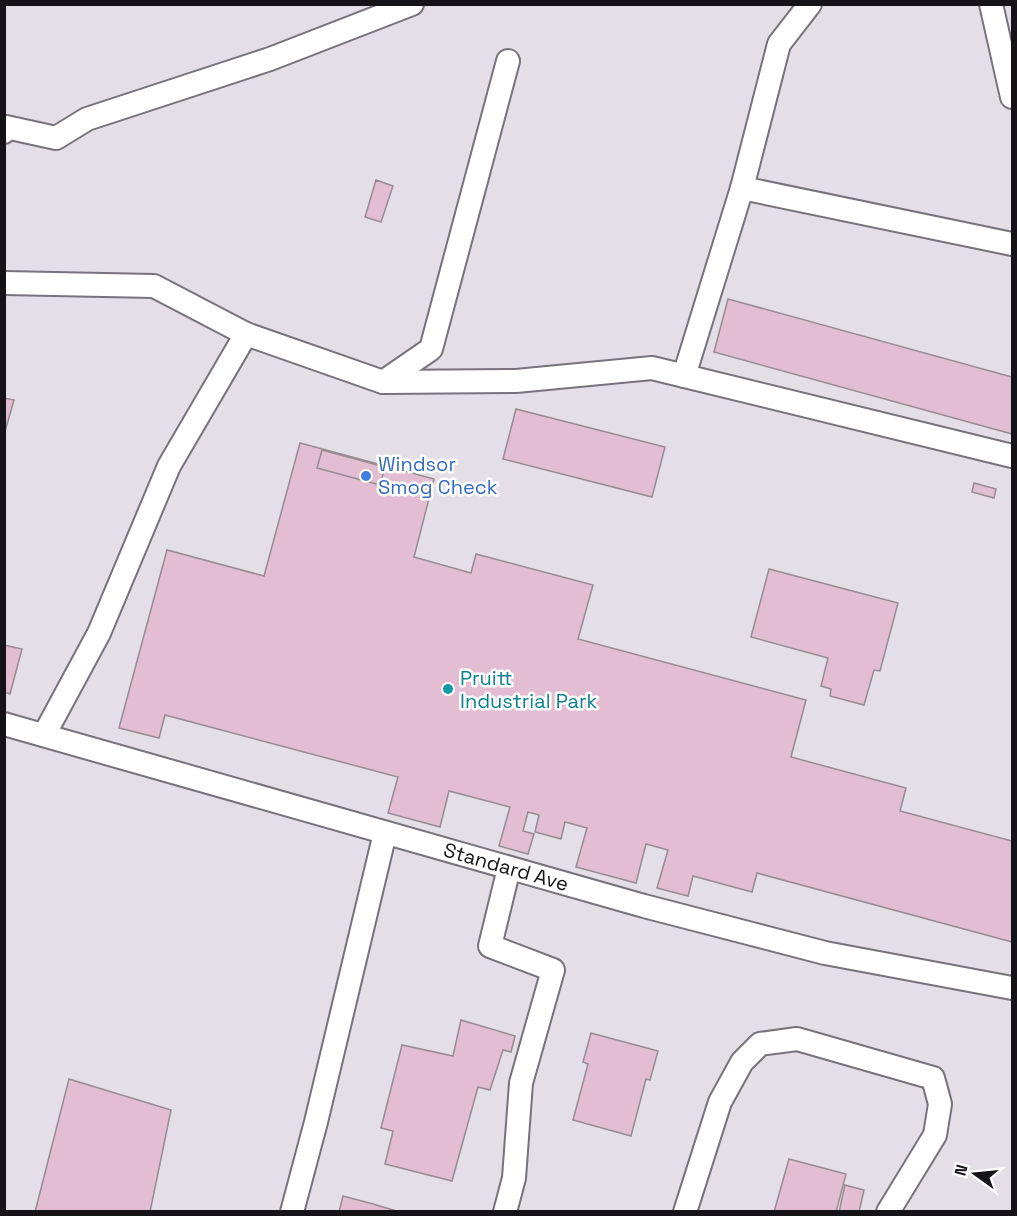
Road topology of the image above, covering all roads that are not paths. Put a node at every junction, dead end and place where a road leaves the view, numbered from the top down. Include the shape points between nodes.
1 (412, 4) edge
2 (810, 4) edge
3 (991, 4) edge
4 (508, 61) dead end
5 (1012, 97) edge
6 (5, 130) edge
7 (742, 188) junction
8 (1012, 244) edge
9 (4, 283) edge
10 (246, 334) junction
11 (684, 376) junction
12 (383, 382) junction
13 (1012, 456) edge
14 (4, 724) edge
15 (44, 735) junction
16 (385, 833) junction
17 (509, 868) junction
18 (1012, 988) edge
19 (292, 1212) edge
20 (505, 1212) edge
21 (685, 1212) edge
22 (888, 1212) edge

1 - 6 street via 270,59 87,119 56,138
2 - 7 street via 779,44
3 - 5 street
4 - 12 street via 431,349
7 - 8 street
7 - 11 street
9 - 10 street via 154,285
10 - 12 street
10 - 15 street via 169,466 99,633
11 - 12 street via 652,368 516,381
11 - 13 street
14 - 15 street, Standard Ave
15 - 16 street, Standard Ave
16 - 17 street, Standard Ave
16 - 19 street
17 - 18 street, Standard Ave via 825,953
17 - 20 street via 490,946 552,970 521,1083 514,1179
21 - 22 street via 720,1102 742,1062 760,1044 797,1039 933,1078 940,1104 935,1135

